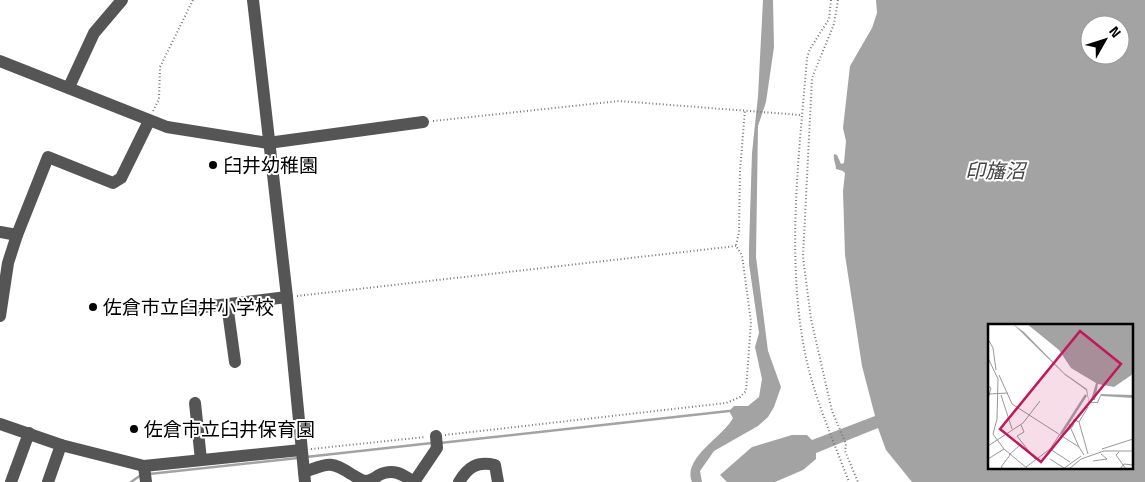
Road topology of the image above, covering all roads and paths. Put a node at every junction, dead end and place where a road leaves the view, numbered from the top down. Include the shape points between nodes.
1 (122, 0) edge
2 (193, 0) edge
3 (253, 0) edge
4 (831, 0) edge
5 (838, 0) edge
6 (0, 61) edge
7 (69, 87) junction
8 (745, 110) junction
9 (802, 115) junction
10 (148, 121) junction
11 (423, 122) joint
12 (268, 143) junction
13 (0, 232) edge
14 (17, 235) junction
15 (736, 246) junction
16 (287, 297) junction
17 (228, 304) junction
18 (186, 308) dead end
19 (0, 316) edge
20 (235, 362) dead end
21 (195, 403) dead end
22 (0, 424) edge
23 (30, 433) junction
24 (436, 441) junction
25 (61, 445) junction
26 (201, 460) junction
27 (303, 464) edge
28 (145, 474) edge
29 (11, 482) edge
30 (48, 482) edge
31 (414, 482) edge
32 (459, 482) edge
33 (498, 482) edge
34 (850, 482) edge
35 (858, 482) edge

1 - 7 street via 94,33
2 - 10 path via 160,67 159,99
3 - 12 street
4 - 9 path via 829,19 807,58
5 - 35 path via 834,24 812,78 803,257 811,319 832,411
6 - 7 street
7 - 10 street
8 - 9 path
8 - 11 path via 619,101
8 - 15 path via 740,232
9 - 34 path via 794,238 796,294 805,354
10 - 12 street
10 - 14 street via 121,178 113,183 48,157
11 - 12 street
12 - 16 street
13 - 14 street
14 - 19 street via 8,263
15 - 16 path
15 - 24 path via 742,255 751,322 746,391 740,397 726,403
16 - 17 street
16 - 27 street
17 - 18 street
17 - 20 street
21 - 26 street
22 - 23 street
23 - 25 street
23 - 29 street
24 - 27 path
24 - 31 street
25 - 28 street
25 - 30 street
26 - 27 street
26 - 28 street
27 - 31 street via 336,464 366,481 385,472 398,472
32 - 33 street via 472,466 489,464 495,465

